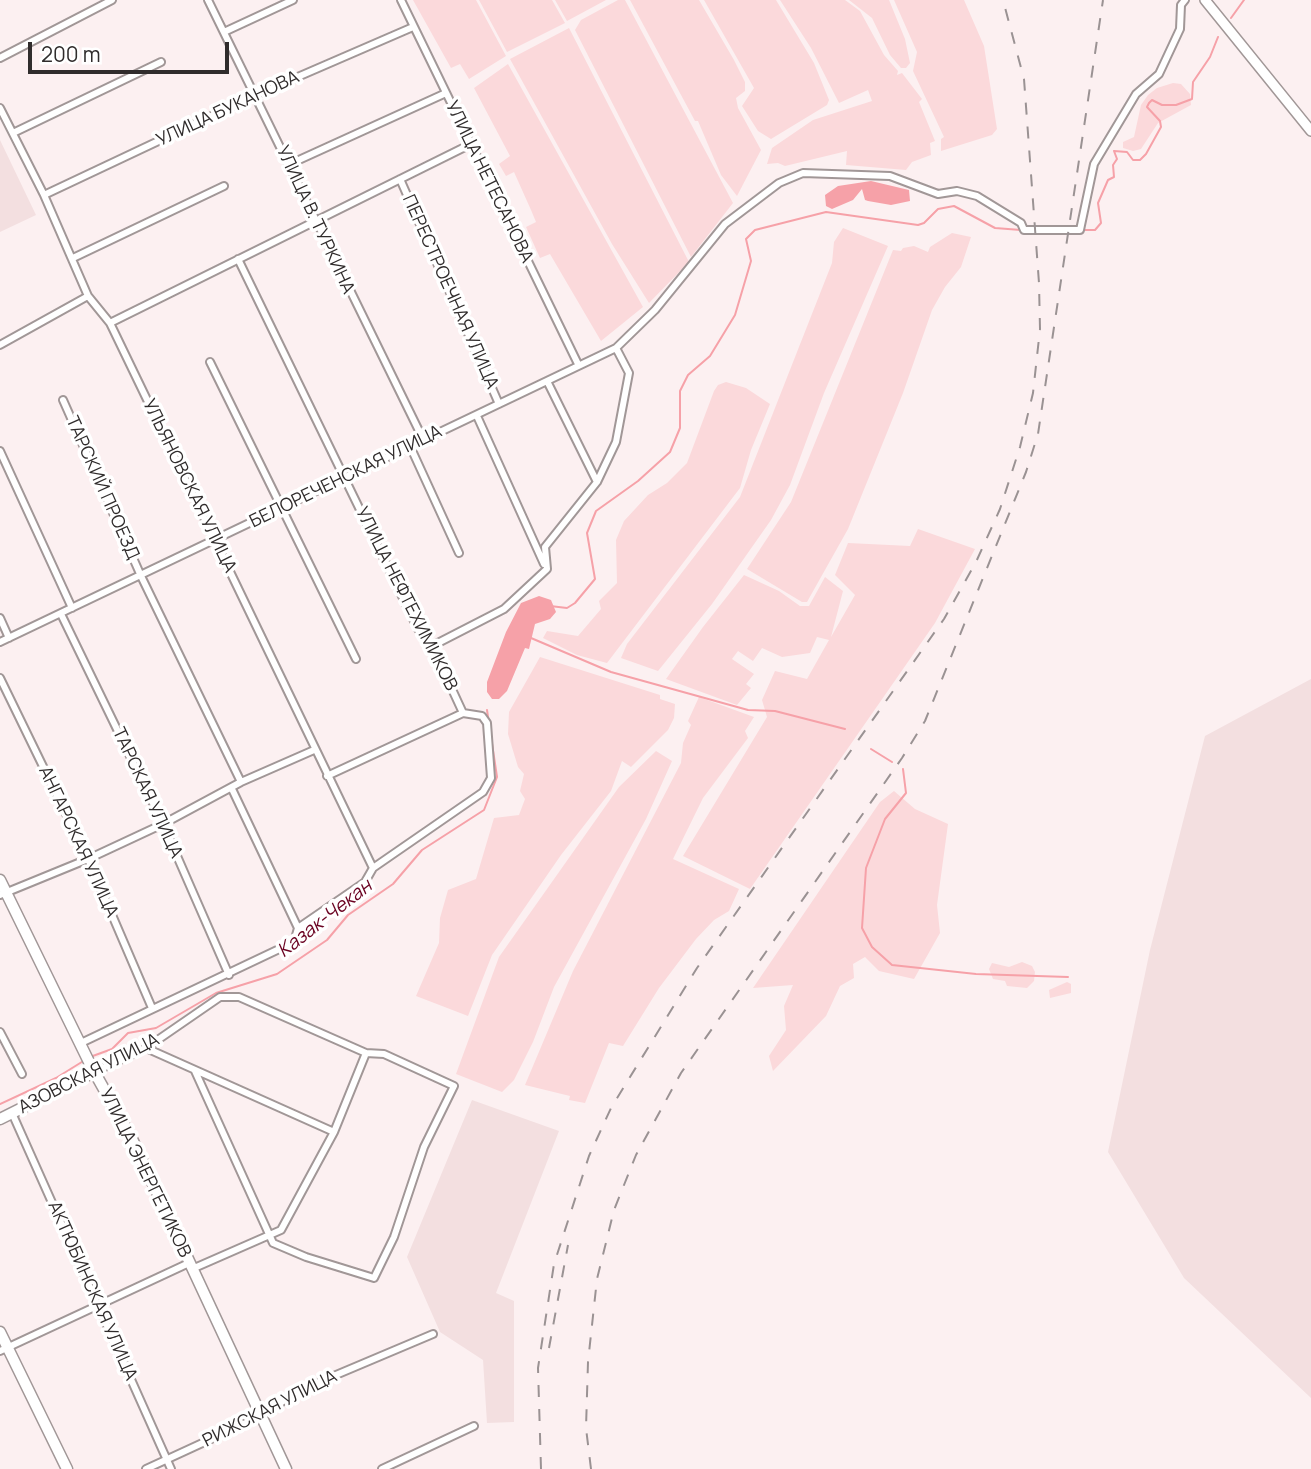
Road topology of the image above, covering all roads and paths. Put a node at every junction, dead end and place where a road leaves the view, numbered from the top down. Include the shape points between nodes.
1 (112, 0) edge
2 (208, 0) edge
3 (293, 0) edge
4 (401, 0) edge
5 (1185, 0) edge
6 (1205, 0) edge
7 (413, 27) junction
8 (224, 33) junction
9 (0, 58) edge
10 (161, 62) dead end
11 (446, 93) junction
12 (256, 95) junction
13 (0, 108) edge
14 (1311, 131) edge
15 (13, 132) junction
16 (471, 145) junction
17 (290, 164) junction
18 (400, 180) junction
19 (224, 186) dead end
20 (44, 195) junction
21 (314, 222) junction
22 (74, 258) junction
23 (238, 260) junction
24 (88, 296) junction
25 (110, 323) junction
26 (0, 345) edge
27 (616, 348) junction
28 (211, 362) dead end
29 (578, 364) junction
30 (547, 381) junction
31 (63, 400) dead end
32 (499, 404) junction
33 (477, 416) junction
34 (423, 439) junction
35 (410, 446) junction
36 (0, 451) edge
37 (344, 476) junction
38 (597, 482) junction
39 (281, 508) junction
40 (216, 540) junction
41 (459, 553) dead end
42 (547, 569) junction
43 (141, 576) junction
44 (72, 608) junction
45 (61, 614) junction
46 (0, 618) edge
47 (9, 638) junction
48 (0, 642) edge
49 (432, 646) junction
50 (356, 659) dead end
51 (0, 678) edge
52 (463, 713) junction
53 (314, 750) junction
54 (327, 776) junction
55 (241, 782) junction
56 (232, 789) junction
57 (163, 824) junction
58 (88, 859) junction
59 (373, 868) junction
60 (0, 880) edge
61 (3, 893) edge
62 (298, 928) junction
63 (229, 975) junction
64 (152, 1007) junction
65 (0, 1032) edge
66 (82, 1046) junction
67 (146, 1048) junction
68 (366, 1053) junction
69 (93, 1069) junction
70 (195, 1071) junction
71 (22, 1074) dead end
72 (12, 1113) junction
73 (0, 1119) edge
74 (334, 1132) junction
75 (267, 1235) junction
76 (190, 1266) junction
77 (97, 1304) junction
78 (0, 1332) edge
79 (433, 1334) dead end
80 (4, 1350) edge
81 (261, 1416) junction
82 (474, 1426) dead end
83 (167, 1459) junction
84 (67, 1469) edge
85 (146, 1469) edge
86 (171, 1469) edge
87 (286, 1469) edge
88 (382, 1469) edge

1 - 9 street
2 - 8 street, УЛИЦА В. ТУРКИНА
3 - 8 street
4 - 7 street, УЛИЦА НЕТЕСАНОВА
5 - 27 street via 1180,29 1159,74 1136,94 1094,164 1080,230 1024,230 1021,223 977,196 957,191 938,194 890,176 803,173 779,183 725,224 655,310
6 - 14 main road
7 - 11 street, УЛИЦА НЕТЕСАНОВА
7 - 12 street, УЛИЦА БУКАНОВА
8 - 12 street, УЛИЦА В. ТУРКИНА
10 - 15 street
11 - 16 street, УЛИЦА НЕТЕСАНОВА
11 - 17 street
12 - 17 street, УЛИЦА В. ТУРКИНА
12 - 20 street, УЛИЦА БУКАНОВА
13 - 15 street, УЛЬЯНОВСКАЯ УЛИЦА
15 - 20 street, УЛЬЯНОВСКАЯ УЛИЦА
16 - 18 street
16 - 29 street, УЛИЦА НЕТЕСАНОВА
17 - 21 street, УЛИЦА В. ТУРКИНА
18 - 21 street
18 - 32 street, ПЕРЕСТРОЕЧНАЯ УЛИЦА
19 - 22 street
20 - 22 street, УЛЬЯНОВСКАЯ УЛИЦА
21 - 23 street
21 - 34 street, УЛИЦА В. ТУРКИНА
22 - 24 street, УЛЬЯНОВСКАЯ УЛИЦА
23 - 25 street
23 - 37 street, УЛИЦА НЕФТЕХИМИКОВ
24 - 25 street, УЛЬЯНОВСКАЯ УЛИЦА
24 - 26 street
25 - 40 street, УЛЬЯНОВСКАЯ УЛИЦА
27 - 29 street, БЕЛОРЕЧЕНСКАЯ УЛИЦА
27 - 38 street via 629,373 616,442
28 - 39 street
29 - 30 street, БЕЛОРЕЧЕНСКАЯ УЛИЦА
30 - 32 street, БЕЛОРЕЧЕНСКАЯ УЛИЦА
30 - 38 street
31 - 43 street, ТАРСКИЙ ПРОЕЗД
32 - 33 street, БЕЛОРЕЧЕНСКАЯ УЛИЦА
33 - 34 street, БЕЛОРЕЧЕНСКАЯ УЛИЦА
33 - 42 street, ПЕРЕСТРОЕЧНАЯ УЛИЦА
34 - 35 street, БЕЛОРЕЧЕНСКАЯ УЛИЦА
35 - 37 street, БЕЛОРЕЧЕНСКАЯ УЛИЦА
35 - 41 street
36 - 44 street
37 - 39 street, БЕЛОРЕЧЕНСКАЯ УЛИЦА
37 - 49 street, УЛИЦА НЕФТЕХИМИКОВ via 418,629
38 - 42 street via 545,547
39 - 40 street, БЕЛОРЕЧЕНСКАЯ УЛИЦА
39 - 50 street
40 - 43 street, БЕЛОРЕЧЕНСКАЯ УЛИЦА
40 - 53 street, УЛЬЯНОВСКАЯ УЛИЦА
42 - 49 street via 504,610
43 - 44 street, БЕЛОРЕЧЕНСКАЯ УЛИЦА
43 - 55 street, ТАРСКИЙ ПРОЕЗД
44 - 45 street, БЕЛОРЕЧЕНСКАЯ УЛИЦА
45 - 47 street, БЕЛОРЕЧЕНСКАЯ УЛИЦА
45 - 57 street, ТАРСКАЯ УЛИЦА
46 - 47 street
47 - 48 street, БЕЛОРЕЧЕНСКАЯ УЛИЦА
49 - 52 street, УЛИЦА НЕФТЕХИМИКОВ
51 - 58 street, АНГАРСКАЯ УЛИЦА
52 - 54 street
52 - 59 street via 482,716 487,723 489,785
53 - 54 street, УЛЬЯНОВСКАЯ УЛИЦА
53 - 55 street
54 - 59 street, УЛЬЯНОВСКАЯ УЛИЦА
55 - 56 street
56 - 57 street
56 - 62 street
57 - 58 street
57 - 63 street, ТАРСКАЯ УЛИЦА
58 - 61 street
58 - 64 street, АНГАРСКАЯ УЛИЦА
59 - 62 street via 365,882
60 - 61 main road, УЛИЦА ЭНЕРГЕТИКОВ
61 - 66 main road, УЛИЦА ЭНЕРГЕТИКОВ
62 - 63 street via 294,942
63 - 64 street
64 - 66 street
65 - 71 street
66 - 69 main road, УЛИЦА ЭНЕРГЕТИКОВ
67 - 68 street, АЗОВСКАЯ УЛИЦА via 220,998 239,997
67 - 69 street, АЗОВСКАЯ УЛИЦА
67 - 70 street
68 - 74 street
68 - 75 street, АЗОВСКАЯ УЛИЦА via 384,1054 454,1086 424,1147 394,1237 374,1278 306,1257 273,1243
69 - 72 main road, АЗОВСКАЯ УЛИЦА
69 - 76 main road, УЛИЦА ЭНЕРГЕТИКОВ via 133,1141
70 - 74 street
70 - 75 street
72 - 73 main road, АЗОВСКАЯ УЛИЦА
72 - 77 street, АКТЮБИНСКАЯ УЛИЦА
74 - 75 street via 281,1230
75 - 76 street
76 - 77 street
76 - 81 main road, УЛИЦА ЭНЕРГЕТИКОВ
77 - 80 street
77 - 83 street, АКТЮБИНСКАЯ УЛИЦА
78 - 80 main road
79 - 81 street, РИЖСКАЯ УЛИЦА via 298,1391
80 - 84 main road
81 - 83 street, РИЖСКАЯ УЛИЦА
81 - 87 main road, УЛИЦА ЭНЕРГЕТИКОВ
82 - 88 street
83 - 85 street, РИЖСКАЯ УЛИЦА
83 - 86 street, АКТЮБИНСКАЯ УЛИЦА

